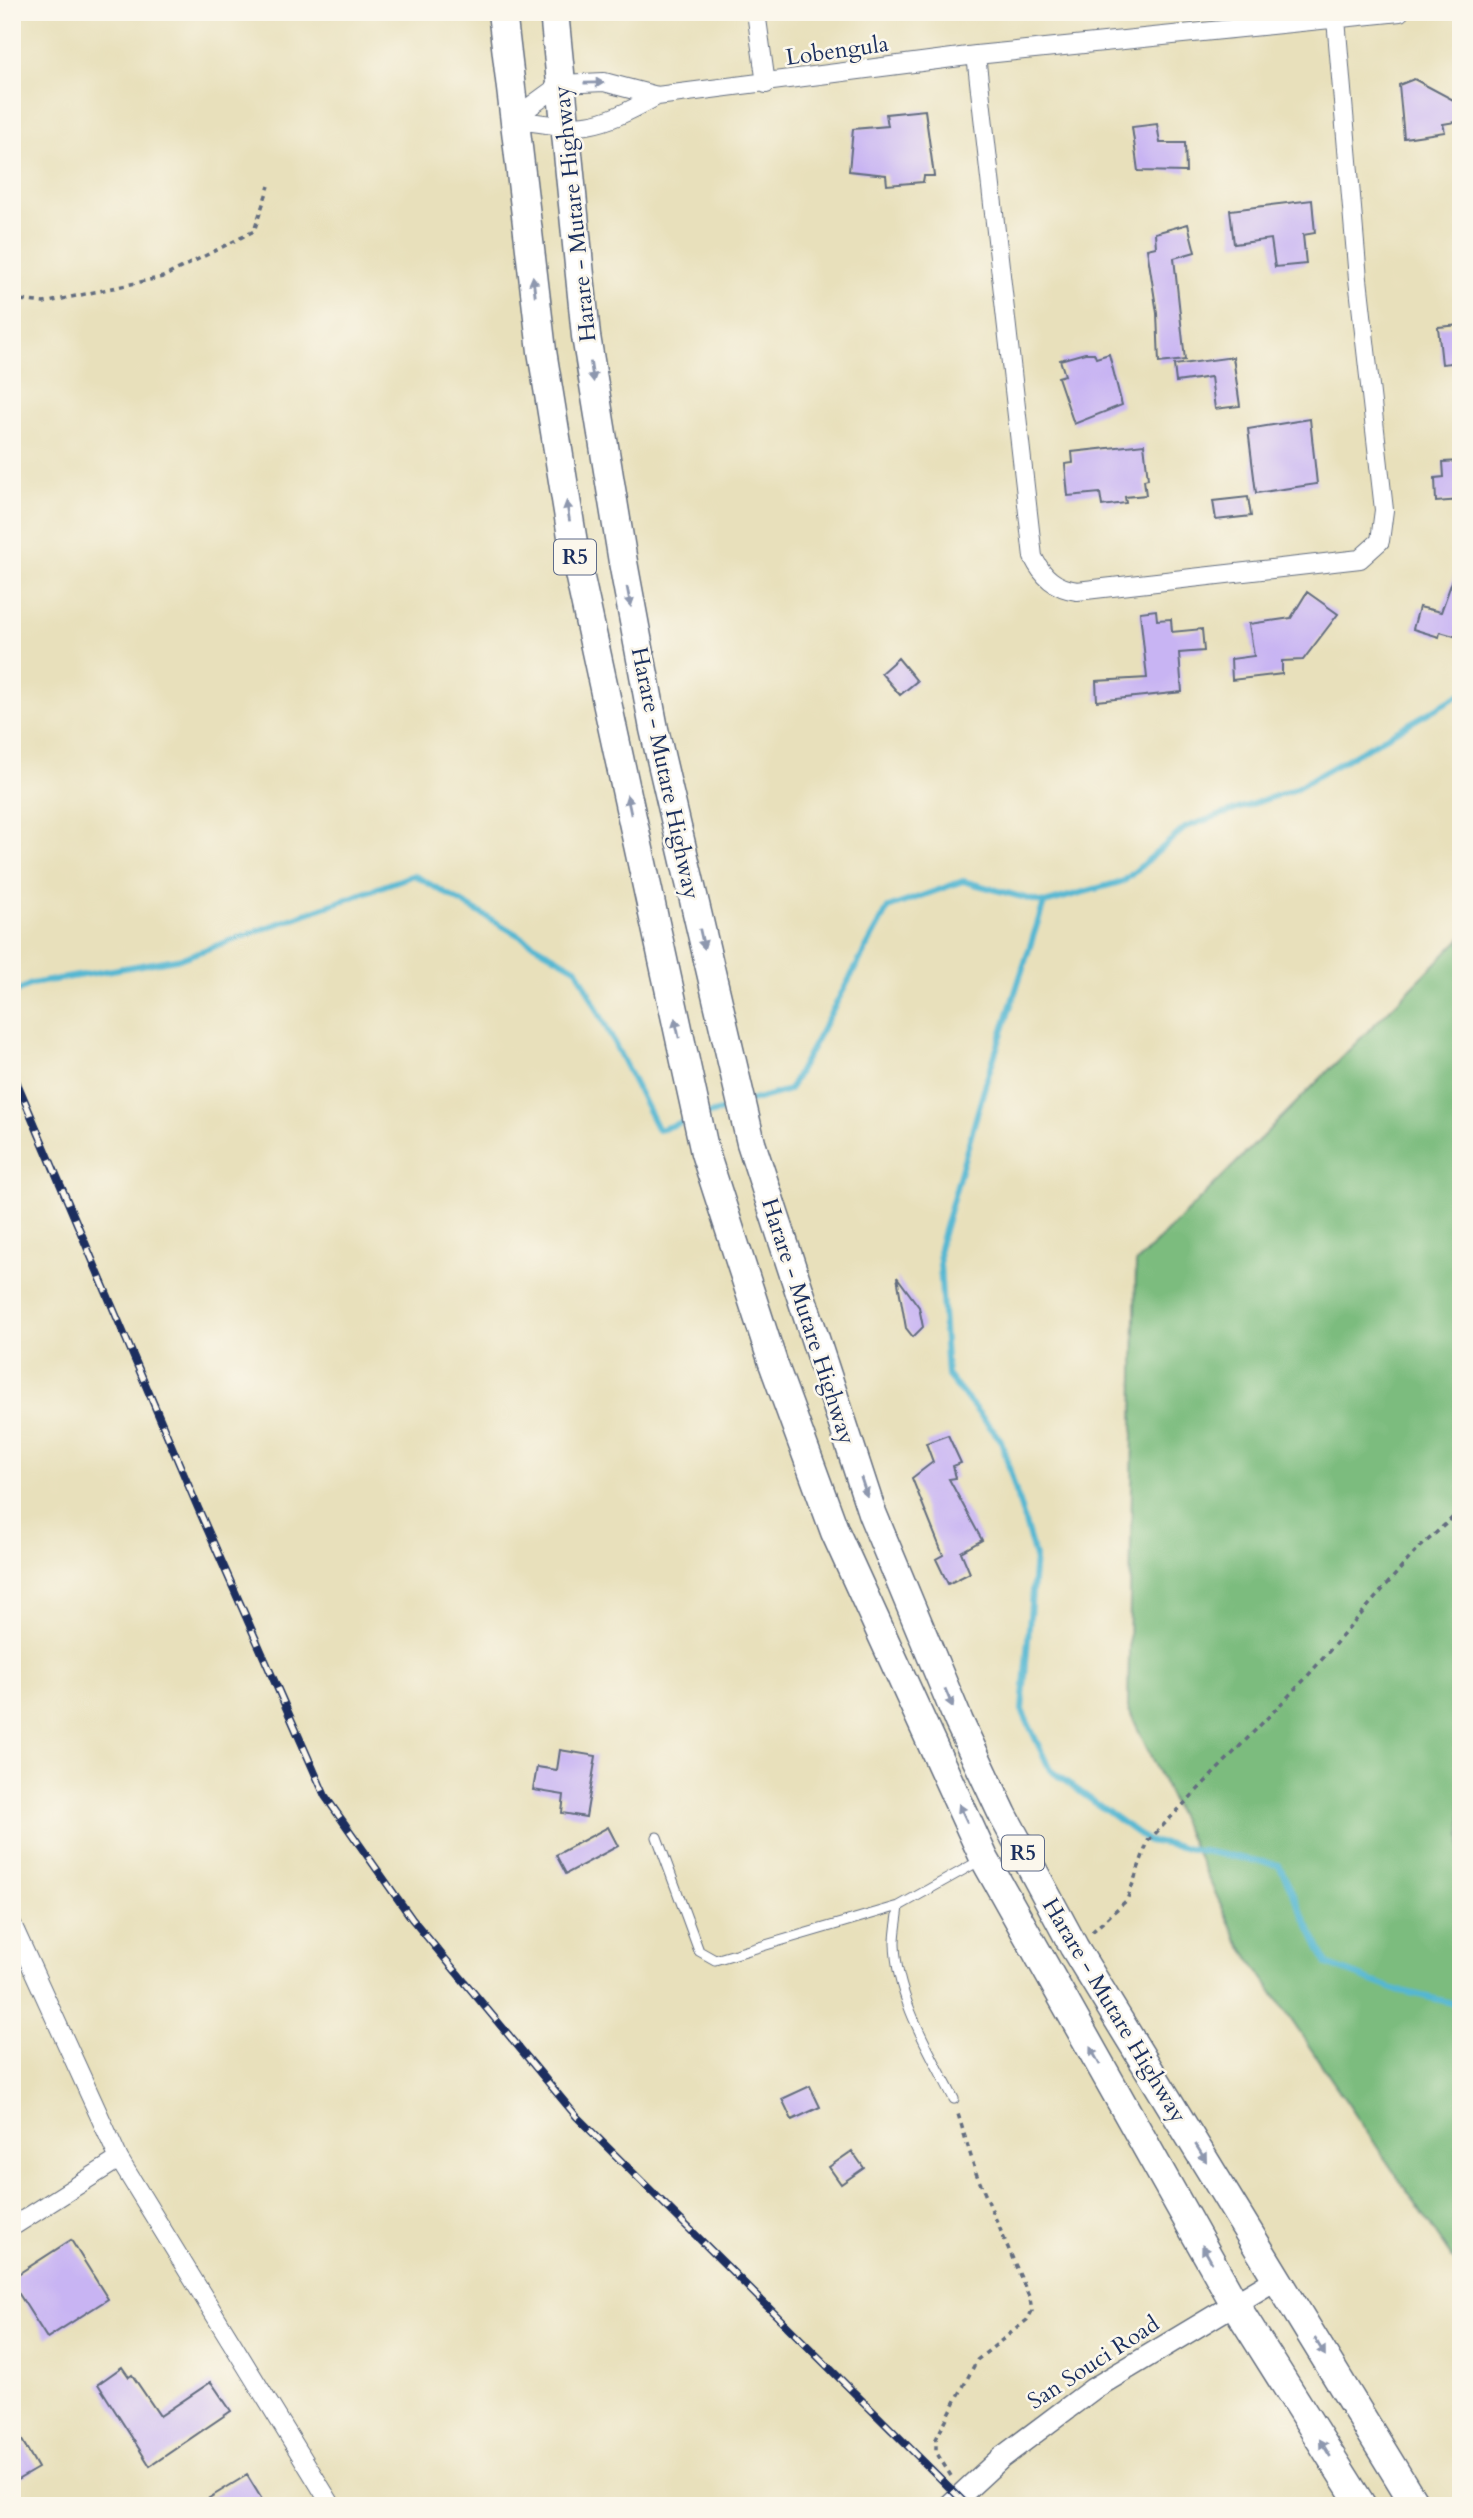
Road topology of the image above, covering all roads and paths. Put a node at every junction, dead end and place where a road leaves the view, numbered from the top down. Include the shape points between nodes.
1 (502, 12) edge
2 (554, 12) edge
3 (757, 12) edge
4 (1400, 12) edge
5 (1336, 19) junction
6 (976, 55) junction
7 (561, 84) junction
8 (766, 84) junction
9 (657, 96) junction
10 (513, 120) junction
11 (566, 129) junction
12 (269, 186) dead end
13 (12, 299) edge
14 (1461, 1510) edge
15 (657, 1837) dead end
16 (984, 1858) junction
17 (899, 1906) junction
18 (12, 1924) edge
19 (1074, 1947) junction
20 (954, 2099) joint
21 (119, 2159) junction
22 (12, 2227) edge
23 (1278, 2278) junction
24 (1236, 2306) junction
25 (955, 2499) edge
26 (332, 2506) edge
27 (1362, 2506) edge
28 (1416, 2506) edge

1 - 10 highway, Harare - Mutare Highway / R5
2 - 7 highway, Harare - Mutare Highway / R5
3 - 8 street
4 - 5 street, Lobengula
5 - 6 street, Lobengula
5 - 6 street via 1384,510 1380,541 1360,559 1077,591 1049,581 1033,557
6 - 8 street, Lobengula
7 -> 9 street, Lobengula via 604,82
7 - 10 street
7 - 11 highway, Harare - Mutare Highway / R5
8 - 9 street, Lobengula
9 - 11 street, Lobengula via 610,122
10 - 11 street, Lobengula
16 -> 10 highway, Harare - Mutare Highway / R5 via 835,1532 773,1363 705,1153 575,555 542,351
11 -> 19 highway, Harare - Mutare Highway / R5 via 586,336 623,562 654,729 751,1143 872,1513 959,1722
12 - 13 path via 254,231 163,277 44,303
14 - 19 path via 1415,1552 1305,1679 1148,1841 1127,1900
15 - 17 lane via 699,1951 715,1960
16 - 17 lane
24 -> 16 highway, Harare - Mutare Highway / R5
17 - 20 lane via 895,1947 907,2000
18 - 21 street
19 -> 23 highway, Harare - Mutare Highway / R5
20 - 25 path via 976,2173 1032,2311 977,2360 936,2439 936,2452
21 - 22 street
21 - 26 street
23 - 24 street, San Souci Road
23 -> 28 highway, Harare - Mutare Highway / R5
24 - 25 street, San Souci Road via 1093,2389
27 -> 24 highway, Harare - Mutare Highway / R5

